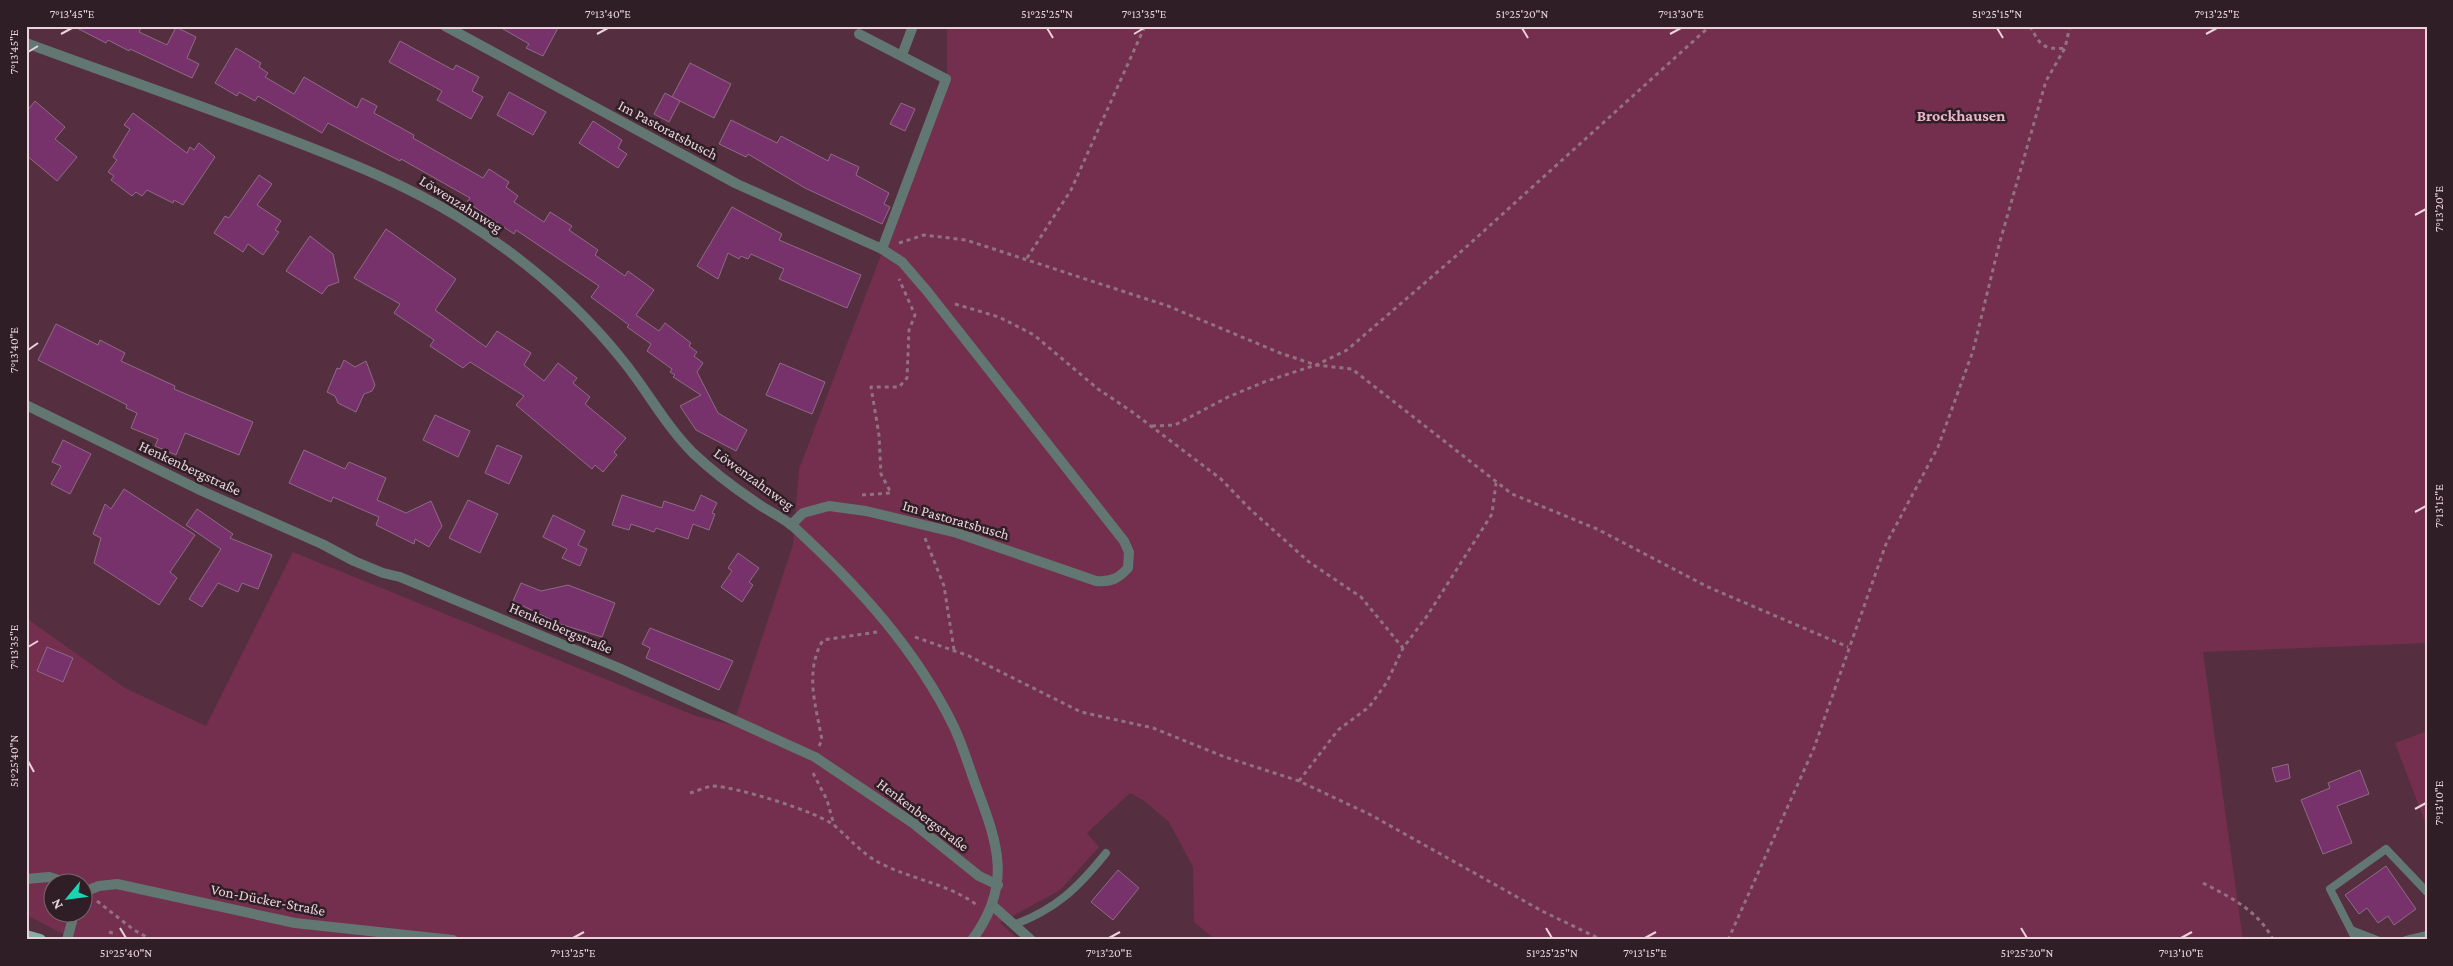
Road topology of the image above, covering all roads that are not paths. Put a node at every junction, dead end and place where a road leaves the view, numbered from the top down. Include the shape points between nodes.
1 (446, 26) edge
2 (913, 26) edge
3 (859, 34) dead end
4 (26, 43) edge
5 (902, 55) junction
6 (882, 249) junction
7 (26, 405) edge
8 (791, 525) junction
9 (1106, 853) dead end
10 (42, 878) edge
11 (26, 879) edge
12 (998, 885) junction
13 (92, 889) edge
14 (2427, 892) edge
15 (990, 909) junction
16 (71, 924) edge
17 (1013, 925) junction
18 (2351, 930) junction
19 (2427, 935) edge
20 (26, 936) edge
21 (40, 940) edge
22 (67, 940) edge
23 (453, 940) edge
24 (972, 940) edge
25 (1031, 940) edge
26 (2356, 940) edge
27 (2377, 940) edge
28 (2406, 940) edge

1 - 6 street, Im Pastoratsbusch via 737,184
2 - 5 street
3 - 5 street
4 - 8 street, Löwenzahnweg via 359,166 398,183 458,217 522,261 598,331 696,456
5 - 6 street via 946,79
6 - 8 street, Im Pastoratsbusch via 902,262 940,306 1124,541 1129,552 1128,568 1118,579 1096,580 924,525 829,506 803,513
7 - 12 street, Henkenbergstraße via 202,492 354,561 618,668 815,757 913,823 979,876
8 - 12 street via 865,596 930,682 955,729 984,807 999,857
9 - 17 lane via 1068,896 1036,917
10 - 11 street
12 - 15 street
13 - 23 street, Von-Dücker-Straße via 117,884 295,923
14 - 18 lane via 2386,849 2330,889
15 - 17 street
15 - 24 street
16 - 22 street
17 - 25 street
18 - 26 lane
18 - 27 lane
19 - 28 lane
20 - 21 main road

